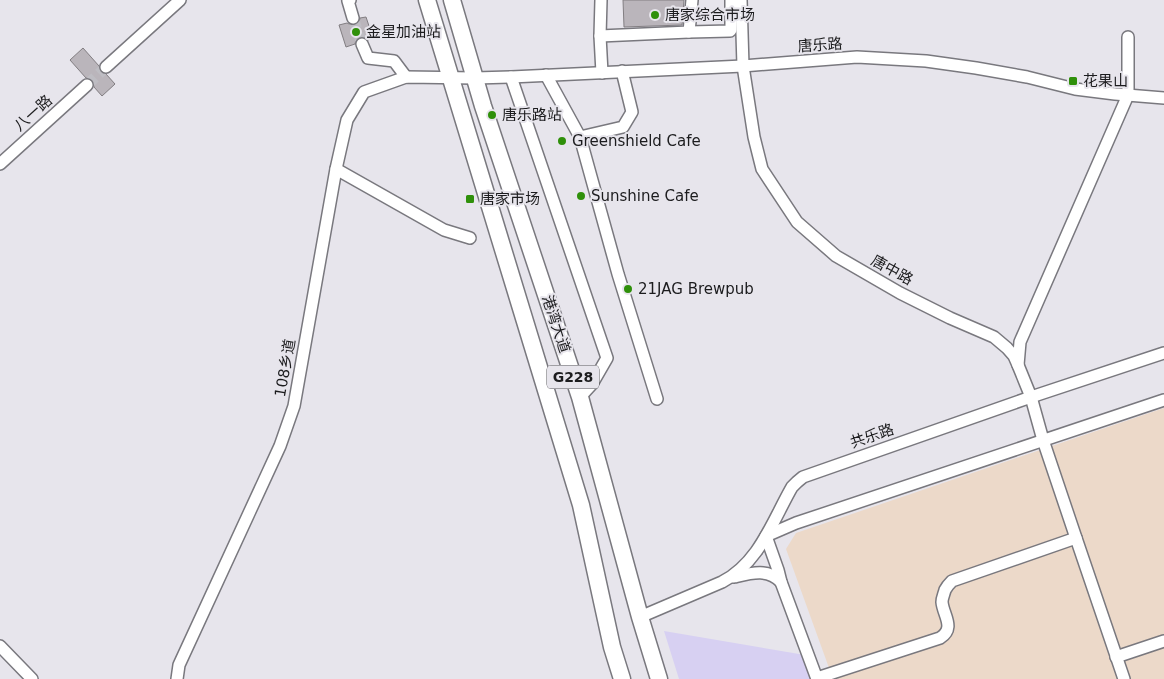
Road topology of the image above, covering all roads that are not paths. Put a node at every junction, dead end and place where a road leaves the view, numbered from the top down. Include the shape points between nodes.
1 (180, 0) edge
2 (350, 0) edge
3 (427, 0) edge
4 (452, 0) edge
5 (601, 0) edge
6 (692, 0) edge
7 (730, 0) edge
8 (741, 0) edge
9 (353, 18) tunnel mouth
10 (690, 32) junction
11 (600, 36) junction
12 (1128, 38) dead end
13 (362, 44) tunnel mouth
14 (743, 66) junction
15 (106, 67) tunnel mouth
16 (622, 72) junction
17 (602, 73) junction
18 (546, 75) junction
19 (406, 77) junction
20 (511, 77) junction
21 (451, 78) junction
22 (475, 78) junction
23 (87, 85) tunnel mouth
24 (1128, 95) junction
25 (1164, 98) edge
26 (580, 137) junction
27 (0, 164) edge
28 (336, 169) junction
29 (470, 238) dead end
30 (1164, 352) edge
31 (1018, 365) junction
32 (580, 397) junction
33 (1031, 397) junction
34 (657, 399) dead end
35 (1164, 400) edge
36 (1043, 440) junction
37 (783, 505) junction
38 (796, 523) junction
39 (766, 536) junction
40 (1076, 538) junction
41 (732, 577) junction
42 (781, 582) junction
43 (640, 617) junction
44 (1164, 641) edge
45 (0, 646) edge
46 (1116, 657) junction
47 (32, 679) edge
48 (177, 679) edge
49 (622, 679) edge
50 (659, 679) edge
51 (817, 679) edge
52 (1124, 679) edge

1 - 15 street
2 - 9 street
3 - 21 highway, 港湾大道 / G228
4 - 22 highway, 港湾大道 / G228
5 - 11 street
6 - 10 street
7 - 10 street via 732,30
8 - 14 street, 唐中路
10 - 11 street
11 - 17 street
12 - 24 street
13 - 19 street via 368,58 394,61
14 - 16 street, 唐乐路
14 - 24 street, 唐乐路 via 857,57 926,61
14 - 31 street, 唐中路 via 762,169 797,222 836,256 950,318 994,337 1014,356
16 - 17 street, 唐乐路
16 - 26 street via 632,112 623,128
17 - 18 street, 唐乐路
18 - 20 street, 唐乐路
18 - 26 street
19 - 21 street, 唐乐路
19 - 28 street, 108乡道 via 364,92 347,120
20 - 22 street, 唐乐路
20 - 32 street via 607,358
21 - 22 street, 唐乐路
21 - 49 highway, 港湾大道 / G228 via 581,505
22 - 32 highway, 港湾大道 / G228
23 - 27 street, 八一路
24 - 25 street, 唐乐路
24 - 31 street via 1020,342
26 - 34 street
28 - 29 street via 444,230
28 - 48 street, 108乡道 via 294,406 280,446 179,665
30 - 33 street, 共乐路
31 - 33 street, 唐中路
32 - 43 highway, 港湾大道 / G228
33 - 36 street, 唐中路
33 - 37 street, 共乐路 via 803,477 792,488
35 - 36 street
36 - 38 street
36 - 40 street, 唐中路
37 - 38 street via 786,517
37 - 39 street, 共乐路
38 - 39 street
39 - 41 street, 共乐路 via 756,553
39 - 42 street
40 - 46 street, 唐中路
40 - 51 street via 949,583 942,603 948,628 940,638
41 - 42 street via 764,573
41 - 43 street, 共乐路
42 - 51 street
43 - 50 highway, 港湾大道 / G228
44 - 46 street
45 - 47 street
46 - 52 street, 唐中路

